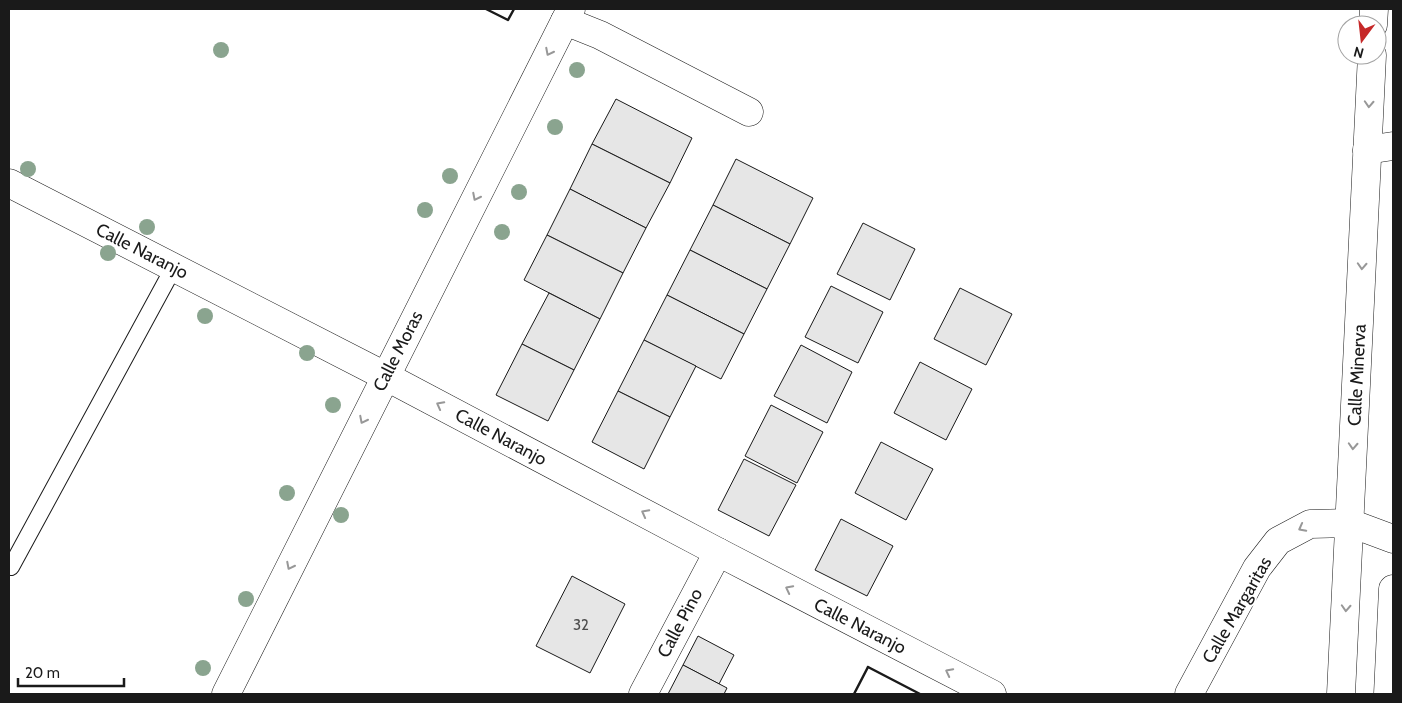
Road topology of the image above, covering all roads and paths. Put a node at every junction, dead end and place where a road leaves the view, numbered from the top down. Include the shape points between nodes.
1 (568, 15) edge
2 (1373, 65) edge
3 (749, 112) dead end
4 (1380, 148) edge
5 (9, 183) edge
6 (174, 268) junction
7 (385, 376) junction
8 (1350, 523) junction
9 (1393, 540) edge
10 (718, 552) junction
11 (11, 567) dead end
12 (1393, 589) edge
13 (226, 694) edge
14 (643, 694) edge
15 (992, 694) edge
16 (1190, 694) edge
17 (1342, 694) edge
18 (1388, 694) edge

1 - 3 street via 600,35
1 -> 7 street, Calle Moras
2 -> 4 street, Calle Minerva
4 -> 8 street, Calle Minerva
5 - 6 street, Calle Naranjo
6 - 7 street, Calle Naranjo
6 - 11 lane
10 -> 7 street, Calle Naranjo
7 -> 13 street, Calle Moras
8 - 9 street
8 -> 16 street, Calle Margaritas via 1310,524 1278,541 1257,568
8 -> 17 street, Calle Minerva
10 - 14 street, Calle Pino
15 -> 10 street, Calle Naranjo
12 - 18 street

